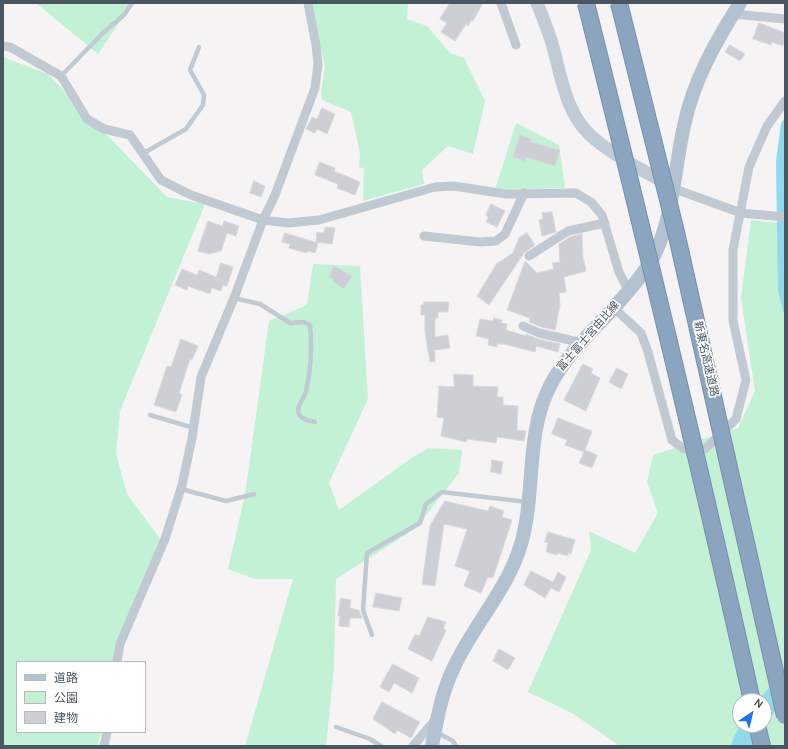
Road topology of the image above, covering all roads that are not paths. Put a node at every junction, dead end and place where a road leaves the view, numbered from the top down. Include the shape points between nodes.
1 (132, 3) edge
2 (308, 3) edge
3 (501, 3) edge
4 (537, 3) edge
5 (586, 3) edge
6 (619, 3) edge
7 (737, 8) edge
8 (785, 19) edge
9 (516, 45) dead end
10 (3, 46) edge
11 (199, 47) dead end
12 (61, 76) junction
13 (785, 101) edge
14 (142, 154) junction
15 (675, 189) junction
16 (524, 193) junction
17 (741, 213) junction
18 (785, 218) edge
19 (263, 220) junction
20 (605, 223) junction
21 (424, 236) dead end
22 (529, 256) dead end
23 (629, 292) junction
24 (234, 298) junction
25 (614, 308) junction
26 (523, 326) dead end
27 (583, 343) junction
28 (150, 415) dead end
29 (315, 422) dead end
30 (194, 428) junction
31 (181, 489) junction
32 (254, 494) dead end
33 (528, 502) junction
34 (372, 635) dead end
35 (117, 661) edge
36 (750, 693) edge
37 (785, 716) edge
38 (436, 725) junction
39 (336, 727) dead end
40 (107, 733) edge
41 (759, 733) edge
42 (104, 746) edge
43 (381, 746) edge
44 (412, 746) edge
45 (432, 746) edge
46 (456, 746) edge
47 (762, 746) edge

1 - 12 lane via 124,15
2 - 19 street via 317,58 315,88 275,195
3 - 9 street
4 - 15 street via 551,40 567,99 577,118 589,134 607,149
5 - 36 highway, bridge via 648,248
6 - 37 highway, 新東名高速道路, bridge via 676,232
7 - 8 street
7 - 15 main road, 富士富士宮由比線 via 706,62 694,91 684,124
10 - 12 street via 22,53
11 - 14 lane via 190,70 204,95 203,105 186,129
12 - 14 street via 87,119 104,129 130,135
13 - 17 street via 767,126 749,167
14 - 19 street via 161,180 191,195
15 - 17 street
15 - 23 main road, 富士富士宮由比線 via 667,227 654,257
16 - 19 street via 506,194 454,186 435,187 319,220 288,223
16 - 20 street via 576,193 591,202
16 - 21 street via 505,234 496,241 480,242
17 - 18 street
17 - 25 street via 733,250 733,321 746,380 736,420 705,450 684,449 672,440 641,333
19 - 24 street
20 - 22 street via 564,230
20 - 23 street via 619,272
23 - 25 main road, 富士富士宮由比線
24 - 29 lane via 260,304 290,323 304,322 310,325 308,378 306,392 298,409 299,415 304,419
24 - 30 street via 201,378
25 - 27 main road, 富士富士宮由比線
26 - 27 street
27 - 33 main road, 富士富士宮由比線 via 559,370 542,406
28 - 30 lane
30 - 31 street
31 - 32 lane via 226,500
31 - 35 street via 165,539 120,644
33 - 34 lane via 442,492 426,504 420,523 367,553 363,610
33 - 38 main road, 富士富士宮由比線 via 526,525 512,570 454,667 445,689
38 - 44 street
38 - 45 main road, 富士富士宮由比線
38 - 46 lane
39 - 43 lane via 370,739
40 - 42 street
41 - 47 highway

